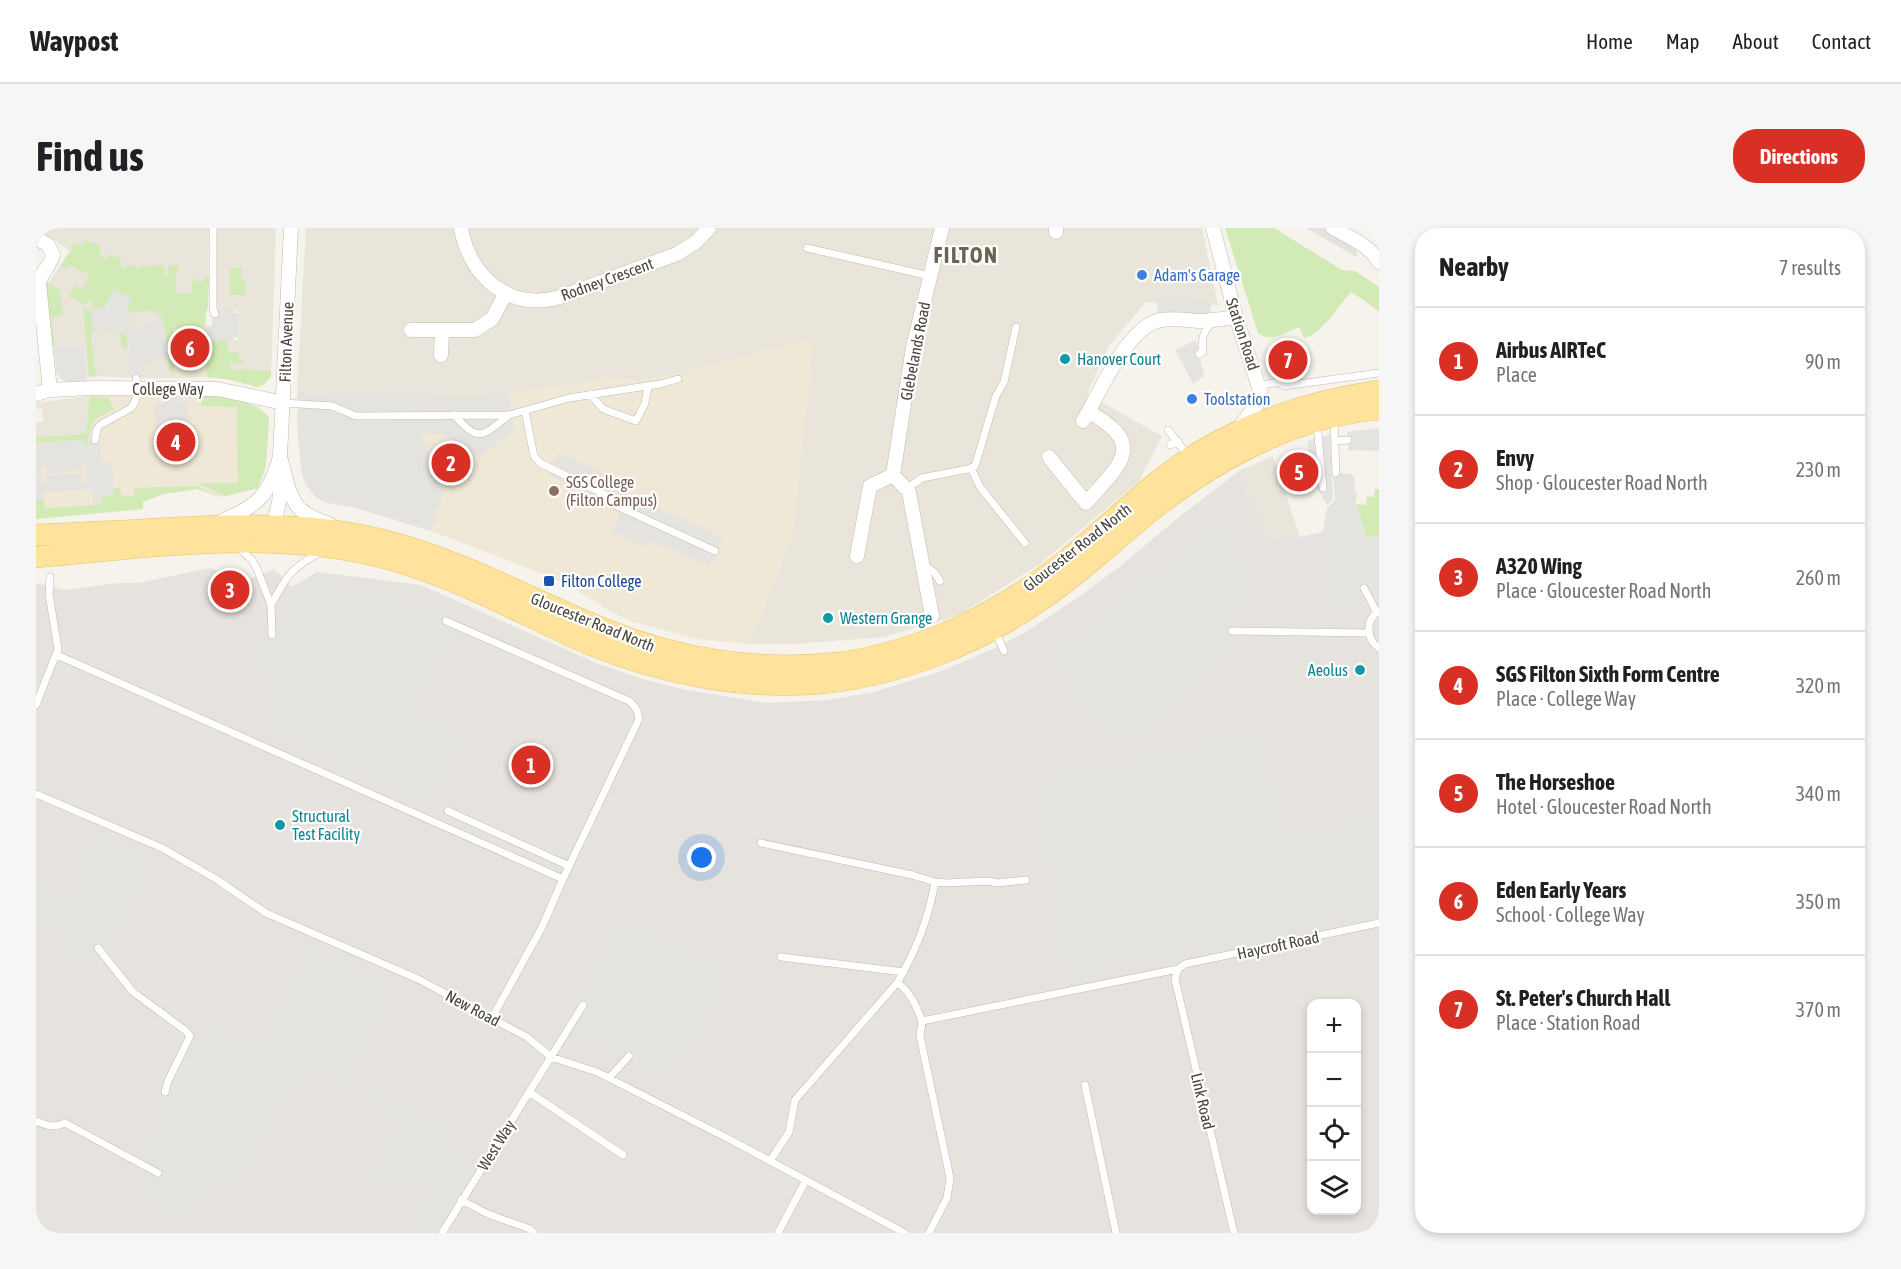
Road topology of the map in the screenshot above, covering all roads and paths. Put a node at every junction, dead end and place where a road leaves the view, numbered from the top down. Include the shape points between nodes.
1 (213, 228) edge
2 (291, 228) edge
3 (461, 228) edge
4 (709, 228) edge
5 (942, 228) edge
6 (1213, 228) edge
7 (1333, 228) edge
8 (36, 238) edge
9 (807, 248) dead end
10 (1379, 260) edge
11 (930, 276) junction
12 (506, 293) junction
13 (214, 314) dead end
14 (1236, 317) junction
15 (1215, 320) junction
16 (1016, 327) dead end
17 (411, 330) dead end
18 (442, 330) junction
19 (40, 338) edge
20 (1199, 354) dead end
21 (441, 355) dead end
22 (1379, 373) edge
23 (678, 379) dead end
24 (137, 384) junction
25 (648, 386) junction
26 (1259, 386) junction
27 (50, 390) junction
28 (1379, 391) edge
29 (36, 394) edge
30 (590, 394) junction
31 (284, 403) junction
32 (1379, 409) edge
33 (525, 411) junction
34 (509, 415) junction
35 (454, 416) junction
36 (1325, 419) junction
37 (1168, 430) dead end
38 (1234, 434) junction
39 (95, 440) dead end
40 (1348, 440) dead end
41 (1178, 441) junction
42 (1335, 441) junction
43 (1170, 445) dead end
44 (1049, 457) dead end
45 (1190, 458) junction
46 (282, 462) junction
47 (971, 468) junction
48 (1336, 473) dead end
49 (893, 475) junction
50 (1323, 488) dead end
51 (906, 489) junction
52 (210, 526) junction
53 (272, 533) junction
54 (36, 535) edge
55 (338, 539) junction
56 (233, 542) junction
57 (1025, 543) dead end
58 (715, 551) dead end
59 (857, 556) dead end
60 (36, 557) edge
61 (923, 564) junction
62 (50, 578) dead end
63 (940, 581) dead end
64 (1364, 588) dead end
65 (271, 606) junction
66 (1378, 611) edge
67 (932, 616) dead end
68 (446, 621) dead end
69 (994, 629) junction
70 (1232, 631) dead end
71 (1368, 633) junction
72 (272, 635) dead end
73 (1379, 648) edge
74 (1004, 651) dead end
75 (57, 655) junction
76 (36, 705) edge
77 (36, 794) edge
78 (448, 811) dead end
79 (761, 843) dead end
80 (569, 866) junction
81 (563, 879) junction
82 (1026, 880) dead end
83 (935, 882) junction
84 (1379, 923) edge
85 (98, 948) dead end
86 (781, 957) dead end
87 (1179, 969) junction
88 (904, 972) junction
89 (897, 983) junction
90 (583, 1005) dead end
91 (492, 1018) junction
92 (922, 1021) junction
93 (629, 1056) dead end
94 (551, 1057) junction
95 (609, 1078) junction
96 (1085, 1085) dead end
97 (165, 1092) dead end
98 (529, 1092) junction
99 (36, 1121) edge
100 (623, 1155) dead end
101 (770, 1161) junction
102 (158, 1173) dead end
103 (806, 1180) junction
104 (461, 1200) junction
105 (442, 1233) edge
106 (534, 1233) edge
107 (778, 1233) edge
108 (905, 1233) edge
109 (929, 1233) edge
110 (1116, 1233) edge
111 (1234, 1233) edge

1 - 13 lane
2 - 31 street, Filton Avenue
3 - 12 street, Rodney Crescent via 473,262 488,281
4 - 12 street, Rodney Crescent via 696,243 677,254 560,297 540,300
5 - 11 street, Glebelands Road
6 - 14 street, Station Road
7 - 10 street via 1366,247
8 - 19 street via 48,245 53,255 39,283
9 - 11 lane
11 - 49 street, Glebelands Road via 913,348
12 - 18 street via 492,319 484,325 475,330
14 - 15 street
14 - 26 street, Station Road
15 - 20 lane via 1205,330 1203,352
15 - 44 street via 1175,319 1144,327 1120,356 1086,416 1101,419 1117,431 1125,448 1118,466 1086,502
16 - 47 lane via 1005,382 996,396 976,463
17 - 18 street
18 - 21 street
19 - 27 street
22 - 26 lane
23 - 25 lane
24 - 27 street, College Way
24 - 31 street, College Way via 172,392 217,389
24 - 39 lane via 134,404 100,425
25 - 30 lane
25 - 30 lane via 636,421 603,409
26 - 38 street, Station Road via 1260,399
27 - 29 street, College Way
28 - 38 main road, Gloucester Road North via 1312,405
30 - 33 lane
31 - 35 lane via 332,406 356,416
31 - 46 street, Filton Avenue
32 - 36 main road, Gloucester Road North
33 - 34 lane
33 - 58 lane via 534,456 540,463 606,495 617,506
34 - 35 lane
34 - 35 lane via 488,431 474,435
36 - 42 lane
36 - 50 lane
36 - 69 main road, Gloucester Road North via 1265,440 1205,471 1061,585
37 - 41 lane
38 - 45 main road, Gloucester Road North
40 - 42 lane
41 - 43 lane
41 - 45 lane
42 - 48 lane
45 - 55 main road, Gloucester Road North via 1065,561 986,614 902,649 816,665 740,663 664,650 398,544
46 - 52 street, Filton Avenue via 263,497 248,509
46 - 53 street, Filton Avenue
46 - 55 street, Filton Avenue via 299,508
47 - 51 lane via 922,478
47 - 57 lane
49 - 51 street
49 - 59 street via 870,486
51 - 61 street
52 - 53 main road, Gloucester Road North
52 - 54 main road, Gloucester Road North
53 - 55 main road, Gloucester Road North
53 - 56 main road
55 - 65 lane via 288,574
55 - 69 main road, Gloucester Road North via 461,585 610,652 719,679 779,684 839,680 914,662
56 - 60 main road
56 - 65 lane via 252,560
61 - 63 lane
61 - 67 street
62 - 75 lane
64 - 66 lane
65 - 72 lane
66 - 71 lane via 1371,619
68 - 80 lane via 629,701 637,709 638,721
69 - 74 lane
70 - 71 lane
71 - 73 lane
75 - 76 lane
75 - 81 lane
77 - 91 lane, New Road via 162,848 266,913 418,979
78 - 80 lane
79 - 83 lane
80 - 81 lane
81 - 91 lane via 542,927
82 - 83 lane
83 - 88 lane via 932,903
84 - 87 lane, Haycroft Road via 1185,964
85 - 97 lane via 133,992 190,1036
86 - 88 lane
87 - 92 lane, Haycroft Road
87 - 111 lane, Link Road via 1175,979
88 - 89 lane
89 - 92 lane via 910,996
89 - 101 lane via 795,1101 789,1132
90 - 94 lane, West Way
91 - 94 lane, New Road via 527,1036
92 - 109 lane via 920,1036 950,1178 947,1198
93 - 95 lane
94 - 95 lane, New Road
94 - 98 lane, West Way
95 - 101 lane, New Road
96 - 110 lane
98 - 100 lane
98 - 104 lane, West Way
99 - 102 lane via 57,1127 65,1123
101 - 103 lane, New Road
103 - 107 lane
103 - 108 lane, New Road
104 - 105 lane, West Way
104 - 106 lane

